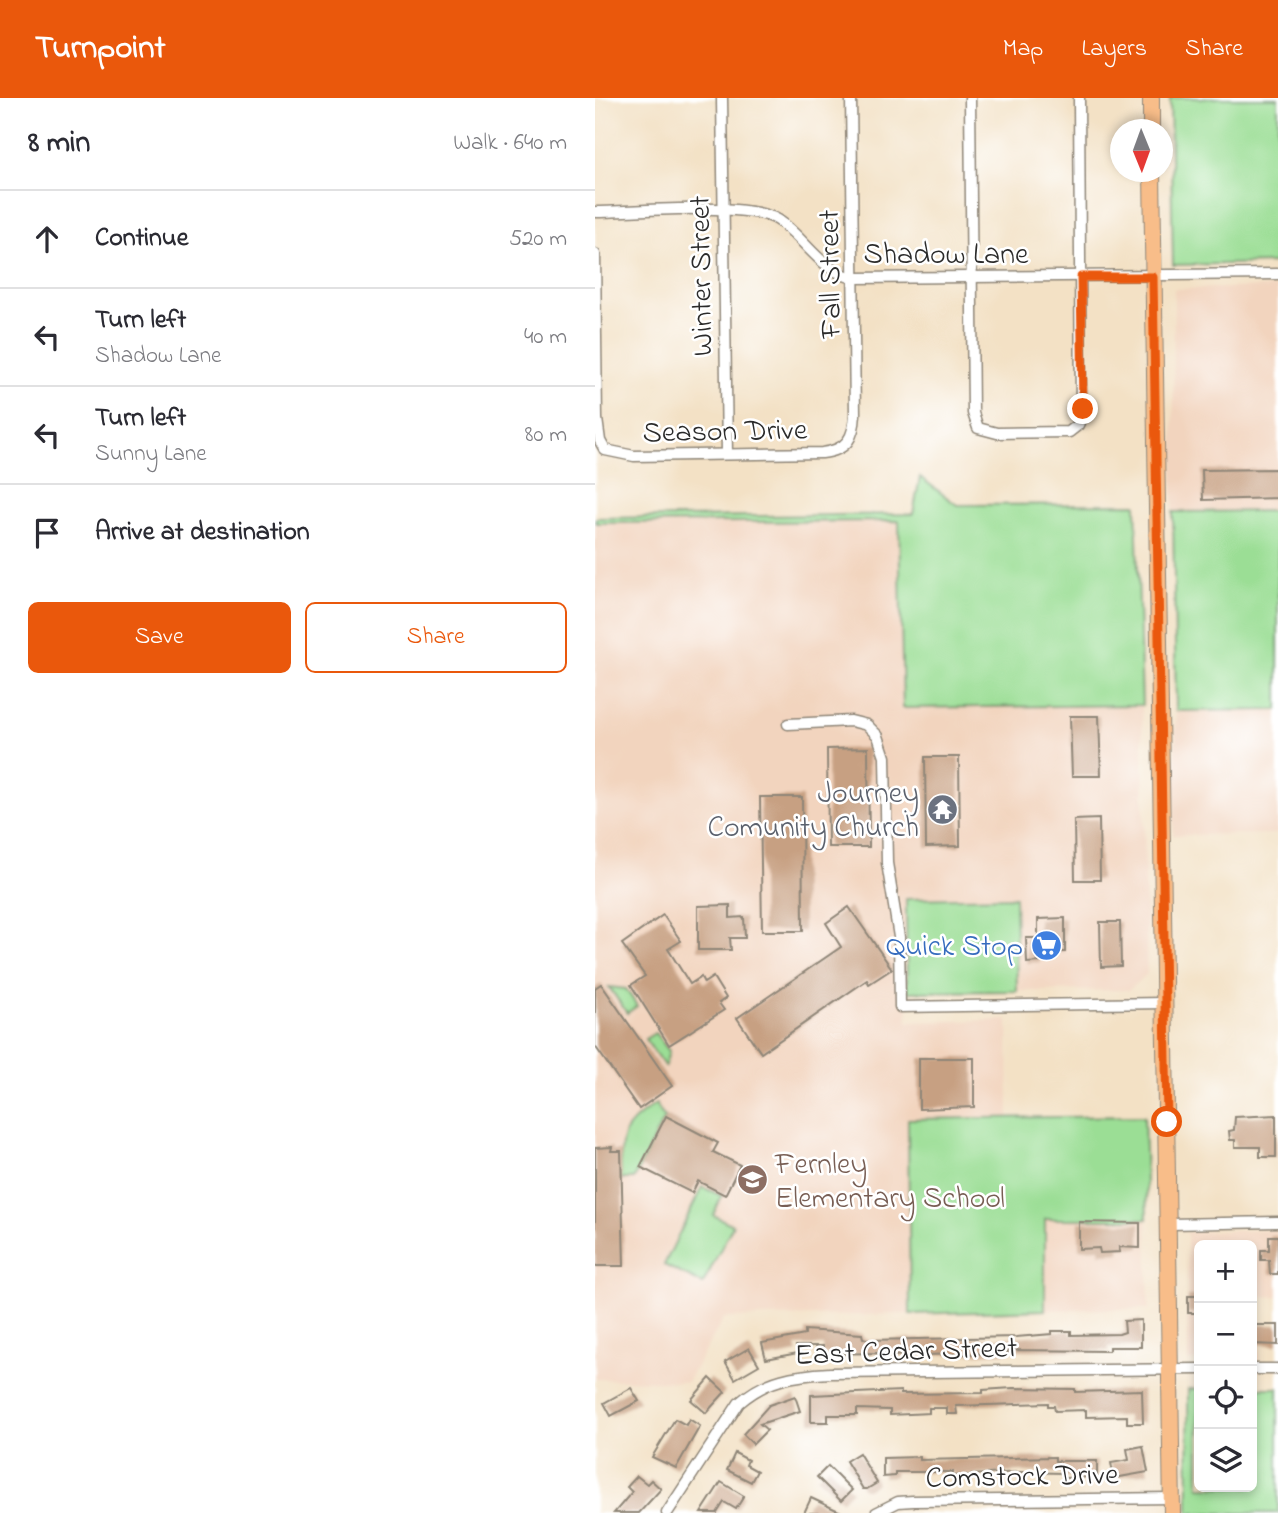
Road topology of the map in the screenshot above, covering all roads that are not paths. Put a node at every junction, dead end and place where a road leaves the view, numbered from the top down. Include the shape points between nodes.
1 (722, 98) edge
2 (851, 98) edge
3 (970, 98) edge
4 (1079, 98) edge
5 (1151, 98) edge
6 (1151, 119) edge
7 (1152, 182) edge
8 (724, 210) junction
9 (595, 212) edge
10 (595, 254) edge
11 (1278, 274) edge
12 (1081, 277) junction
13 (1153, 277) junction
14 (854, 278) junction
15 (972, 278) junction
16 (845, 446) joint
17 (727, 454) junction
18 (788, 724) dead end
19 (1165, 1003) junction
20 (1278, 1222) edge
21 (1169, 1224) junction
22 (1194, 1369) edge
23 (1257, 1369) edge
24 (1278, 1369) edge
25 (1171, 1370) junction
26 (1172, 1506) edge
27 (667, 1513) edge
28 (876, 1513) edge

1 - 8 street, Winter Street
2 - 14 street, Fall Street
3 - 15 street
4 - 12 street
5 - 6 main road
7 - 13 main road
8 - 9 street, Shadow Lane
8 - 14 street, Shadow Lane via 752,211 778,220 835,272
8 - 17 street, Winter Street
10 - 17 street, Season Drive via 597,426 605,450 634,456
11 - 13 street, Shadow Lane
12 - 13 street, Shadow Lane
12 - 15 street, Shadow Lane
12 - 15 street via 1081,418 1069,432 1025,433 983,431 975,422
13 - 19 main road
14 - 15 street, Shadow Lane
14 - 16 street, Fall Street via 855,414 851,439
16 - 17 street, Season Drive via 822,453
18 - 19 street via 852,721 878,736 885,757 887,863 899,937 900,1007
19 - 21 main road
20 - 21 street
21 - 25 main road
22 - 25 street, East Cedar Street
23 - 24 street
25 - 26 main road
25 - 27 street, East Cedar Street via 830,1373 783,1378 751,1392 739,1403
26 - 28 street, Comstock Drive via 913,1501 898,1502

